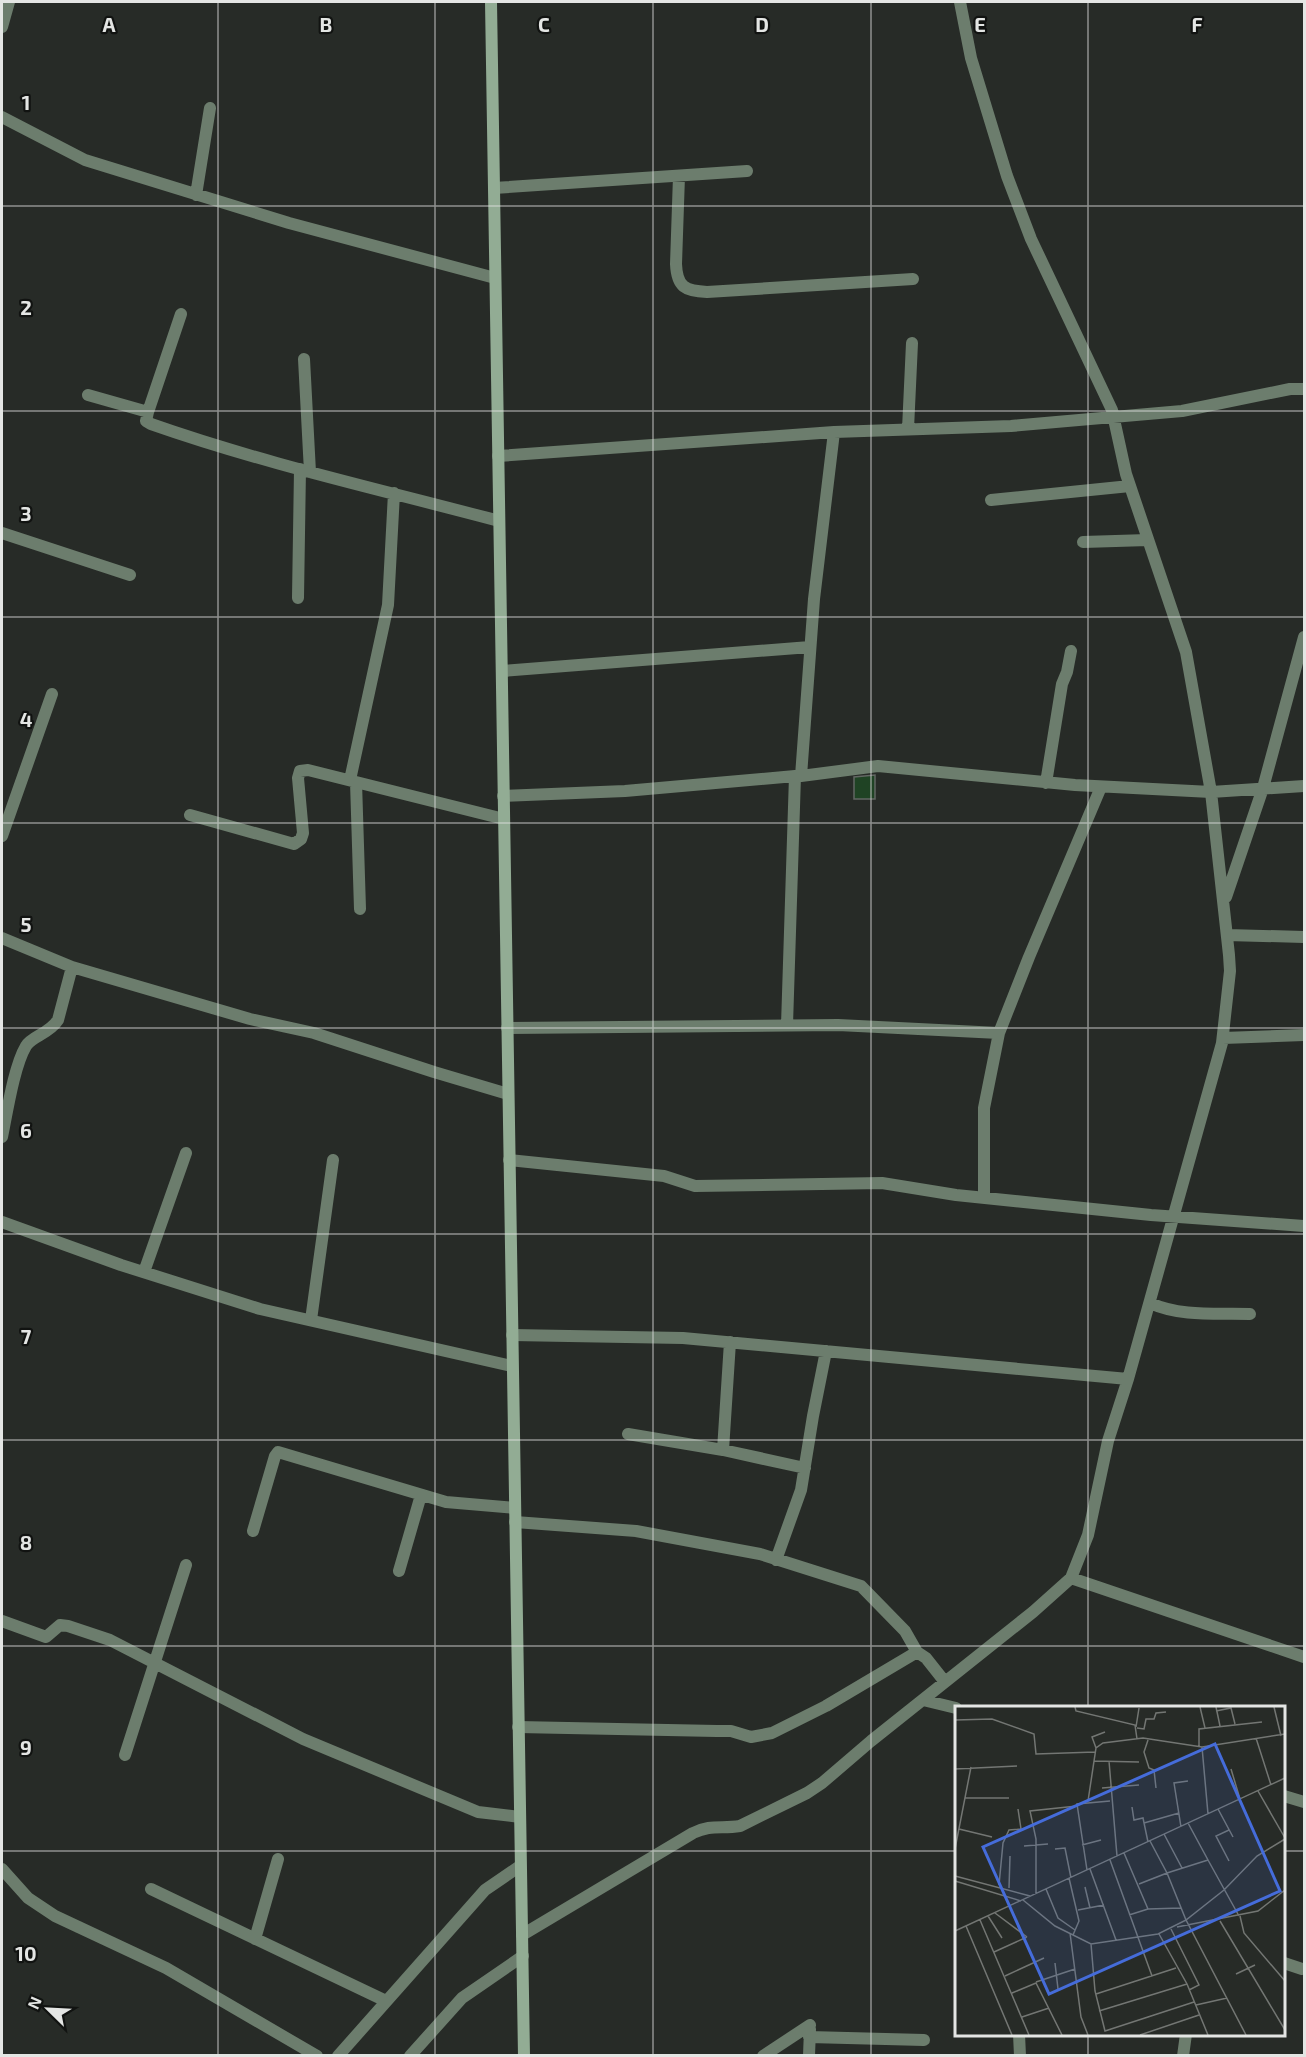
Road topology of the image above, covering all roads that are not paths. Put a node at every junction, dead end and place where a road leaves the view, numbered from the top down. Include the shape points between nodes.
1 (9, 2) edge
2 (491, 2) edge
3 (960, 2) edge
4 (2, 27) edge
5 (210, 108) dead end
6 (2, 117) edge
7 (747, 171) dead end
8 (679, 176) junction
9 (494, 188) junction
10 (196, 195) junction
11 (495, 278) junction
12 (913, 279) dead end
13 (181, 314) dead end
14 (912, 343) dead end
15 (304, 359) dead end
16 (1305, 389) edge
17 (88, 395) dead end
18 (148, 412) junction
19 (1114, 417) junction
20 (908, 429) junction
21 (834, 432) junction
22 (498, 456) junction
23 (305, 471) junction
24 (1130, 486) junction
25 (394, 493) junction
26 (991, 500) dead end
27 (499, 521) junction
28 (2, 533) edge
29 (1148, 540) junction
30 (1083, 542) dead end
31 (130, 575) dead end
32 (298, 598) dead end
33 (1305, 637) edge
34 (810, 647) junction
35 (1071, 651) dead end
36 (502, 671) junction
37 (52, 694) dead end
38 (798, 776) junction
39 (353, 781) junction
40 (1046, 783) junction
41 (1305, 786) edge
42 (1101, 787) junction
43 (1263, 788) junction
44 (1211, 792) junction
45 (503, 796) junction
46 (190, 815) dead end
47 (504, 819) junction
48 (2, 836) edge
49 (1224, 901) junction
50 (360, 909) dead end
51 (1227, 935) junction
52 (1305, 937) edge
53 (2, 938) edge
54 (72, 967) junction
55 (787, 1025) junction
56 (507, 1028) junction
57 (999, 1033) junction
58 (1305, 1035) edge
59 (1223, 1038) junction
60 (508, 1094) junction
61 (2, 1132) edge
62 (186, 1153) dead end
63 (333, 1160) dead end
64 (509, 1160) junction
65 (984, 1198) junction
66 (1174, 1216) junction
67 (4, 1223) edge
68 (1305, 1226) edge
69 (2, 1236) edge
70 (144, 1272) junction
71 (1150, 1303) junction
72 (1250, 1314) dead end
73 (311, 1320) junction
74 (512, 1335) junction
75 (730, 1342) junction
76 (826, 1351) junction
77 (512, 1365) junction
78 (1128, 1379) junction
79 (628, 1434) dead end
80 (723, 1450) junction
81 (805, 1468) junction
82 (421, 1495) junction
83 (514, 1508) junction
84 (515, 1521) junction
85 (253, 1531) dead end
86 (776, 1560) junction
87 (186, 1565) dead end
88 (399, 1571) dead end
89 (1071, 1578) junction
90 (2, 1622) edge
91 (921, 1655) junction
92 (1305, 1656) edge
93 (155, 1663) junction
94 (943, 1680) junction
95 (923, 1700) junction
96 (955, 1708) edge
97 (518, 1728) junction
98 (125, 1755) dead end
99 (1285, 1796) edge
100 (1305, 1802) edge
101 (520, 1817) junction
102 (278, 1859) dead end
103 (520, 1866) junction
104 (2, 1869) edge
105 (151, 1890) dead end
106 (522, 1935) junction
107 (255, 1939) junction
108 (523, 1956) junction
109 (1285, 1963) edge
110 (1302, 1969) dead end
111 (386, 2001) junction
112 (1019, 2036) edge
113 (1186, 2036) edge
114 (810, 2037) junction
115 (924, 2040) dead end
116 (317, 2055) edge
117 (338, 2055) edge
118 (410, 2055) edge
119 (524, 2055) edge
120 (763, 2055) edge
121 (809, 2055) edge
122 (1020, 2055) edge
123 (1183, 2055) edge

1 - 4 street
2 - 9 main road
3 - 19 street via 971,58 1007,176 1031,238
5 - 10 street
6 - 10 street via 85,160
7 - 8 street
8 - 9 street
8 - 12 street via 677,276 693,292
9 - 11 main road
10 - 11 street
11 - 22 main road
13 - 18 street
14 - 20 street
15 - 23 street
16 - 19 street via 1182,411
17 - 18 street
18 - 23 street via 146,421 151,424
19 - 20 street
19 - 24 street
20 - 21 street
21 - 22 street
21 - 34 street
22 - 27 main road
23 - 25 street
23 - 32 street
24 - 26 street
24 - 29 street
25 - 27 street
25 - 39 street via 388,605
27 - 36 main road
28 - 31 street
29 - 30 street
29 - 44 street via 1186,652
33 - 43 street
34 - 36 street
34 - 38 street
35 - 40 street
36 - 45 main road
37 - 48 street
38 - 40 street via 878,766
38 - 45 street via 625,791
38 - 55 street
39 - 46 street via 300,771 303,833 294,844
39 - 47 street
39 - 50 street
40 - 42 street
41 - 43 street
42 - 44 street
42 - 57 street
43 - 44 street
43 - 49 street
44 - 49 street
45 - 47 main road
47 - 56 main road
49 - 51 street
51 - 52 street
51 - 59 street via 1230,971
53 - 54 street
54 - 60 street via 250,1019 315,1033
54 - 61 street via 54,1027 27,1044
55 - 56 street
55 - 57 street
56 - 60 main road
57 - 65 street via 984,1108
58 - 59 street
59 - 66 street
60 - 64 main road
62 - 70 street
63 - 73 street
64 - 65 street via 664,1176 695,1186 882,1183
64 - 74 main road
65 - 66 street
66 - 68 street
66 - 71 street
67 - 69 street
67 - 70 street
70 - 73 street via 260,1309
71 - 72 street via 1190,1313
71 - 78 street
73 - 77 street
74 - 75 street
74 - 77 main road
75 - 76 street
75 - 80 street
76 - 78 street
76 - 81 street
77 - 83 main road
78 - 89 street via 1108,1441 1088,1535
79 - 80 street
80 - 81 street
81 - 86 street
82 - 83 street via 446,1502
82 - 85 street via 278,1452
82 - 88 street
83 - 84 main road
84 - 86 street via 636,1531
84 - 97 main road
86 - 91 street via 861,1586
87 - 93 street
89 - 92 street
89 - 94 street
90 - 93 street via 46,1637 60,1625 68,1626 110,1640
91 - 94 street
91 - 97 street via 772,1733 751,1737 731,1731
93 - 98 street
93 - 101 street via 303,1739 478,1812
94 - 95 street
95 - 96 street
95 - 106 street via 807,1793 740,1826 705,1827
97 - 101 main road
99 - 100 street
101 - 103 main road
102 - 107 street
103 - 106 main road
103 - 111 street via 485,1890
104 - 116 street via 28,1898 55,1916 166,1968
105 - 107 street
106 - 108 main road
107 - 111 street
108 - 118 street via 462,1998
108 - 119 main road
109 - 110 street
111 - 117 street
112 - 122 street
113 - 123 street
114 - 115 street
114 - 120 street via 810,2025
114 - 121 street

